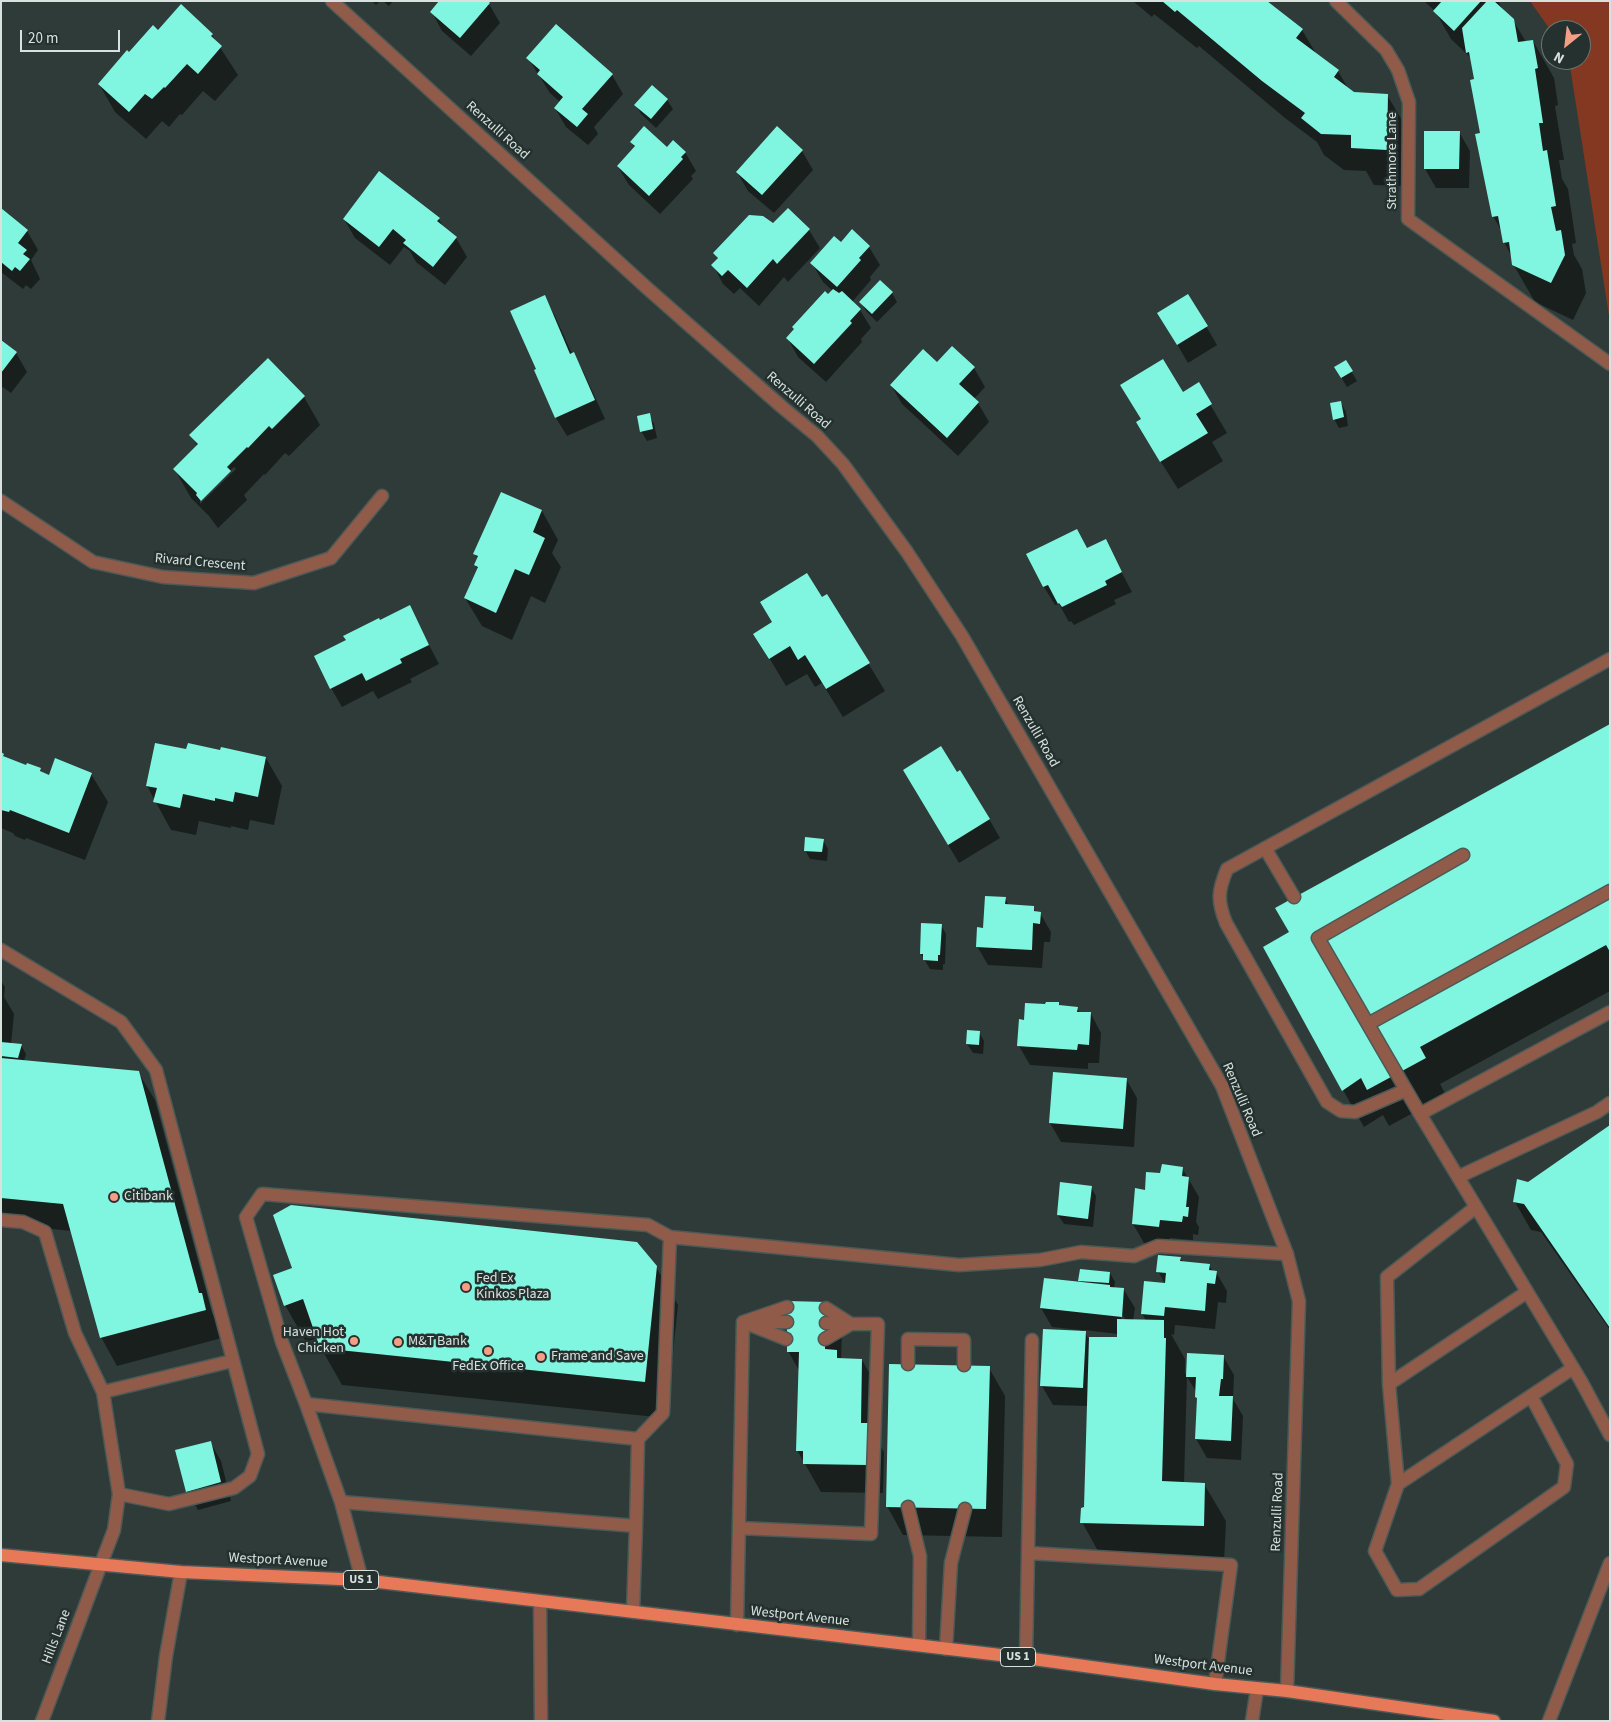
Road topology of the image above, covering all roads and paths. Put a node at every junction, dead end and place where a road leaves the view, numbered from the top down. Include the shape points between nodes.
1 (332, 1) edge
2 (1336, 1) edge
3 (1610, 364) edge
4 (382, 496) dead end
5 (1, 501) edge
6 (1610, 659) edge
7 (1265, 848) junction
8 (1463, 855) dead end
9 (1610, 891) edge
10 (1294, 897) dead end
11 (1, 950) edge
12 (1610, 1012) edge
13 (1368, 1024) junction
14 (1406, 1090) junction
15 (1610, 1102) edge
16 (1420, 1114) junction
17 (1458, 1177) junction
18 (1476, 1206) junction
19 (1, 1220) edge
20 (670, 1237) junction
21 (1286, 1254) junction
22 (1528, 1292) junction
23 (787, 1307) dead end
24 (826, 1308) dead end
25 (743, 1322) junction
26 (787, 1322) dead end
27 (826, 1323) dead end
28 (852, 1324) junction
29 (786, 1339) dead end
30 (825, 1339) dead end
31 (1032, 1340) dead end
32 (232, 1361) junction
33 (908, 1364) dead end
34 (964, 1365) dead end
35 (1573, 1368) junction
36 (1389, 1384) junction
37 (103, 1392) junction
38 (1531, 1396) junction
39 (306, 1404) junction
40 (1610, 1435) edge
41 (638, 1439) junction
42 (1398, 1484) junction
43 (119, 1494) junction
44 (341, 1502) junction
45 (908, 1507) dead end
46 (965, 1509) dead end
47 (636, 1526) junction
48 (739, 1528) junction
49 (1028, 1553) junction
50 (1, 1555) edge
51 (1610, 1563) edge
52 (101, 1564) junction
53 (182, 1572) junction
54 (362, 1580) junction
55 (540, 1602) junction
56 (633, 1612) junction
57 (737, 1624) junction
58 (920, 1645) junction
59 (946, 1649) junction
60 (1026, 1658) junction
61 (1215, 1684) junction
62 (1258, 1689) junction
63 (1287, 1691) junction
64 (42, 1721) edge
65 (158, 1721) edge
66 (541, 1721) edge
67 (1252, 1721) edge
68 (1494, 1721) edge
69 (1549, 1721) edge

1 - 21 street, Renzulli Road via 647,288 817,436 843,464 907,552 962,636 1222,1086
2 - 3 street, Strathmore Lane via 1386,50 1401,78 1408,102 1408,219
4 - 5 street, Rivard Crescent via 331,558 254,583 163,577 93,562
6 - 7 street
7 - 10 street
7 - 14 street via 1227,869 1220,888 1220,906 1226,923 1327,1102 1341,1111 1355,1112
8 - 13 street via 1318,938
9 - 13 street
11 - 32 street via 121,1022 156,1070
12 - 16 street
13 - 14 street
14 - 16 street
15 - 17 street via 1597,1112
16 - 17 street
17 - 18 street
18 - 22 street
18 - 36 street via 1387,1277
19 - 37 street, Hills Lane via 23,1222 45,1232 75,1333
20 - 21 street via 959,1265 1040,1260 1081,1252 1134,1256 1158,1246
20 - 39 street via 648,1225 262,1194 246,1217 282,1342
20 - 41 street via 663,1413
21 - 63 street, Renzulli Road via 1299,1301
22 - 35 street
22 - 36 street
23 - 25 street
24 - 28 street
25 - 26 street
25 - 29 street
25 - 48 street
27 - 28 street
28 - 30 street
28 - 48 street via 878,1324 872,1534
31 - 49 street
32 - 37 street
32 - 43 street via 258,1454 250,1476 234,1488 168,1504
33 - 34 street via 908,1339 964,1340
35 - 38 street
35 - 40 street
36 - 42 street
37 - 43 street, Hills Lane
38 - 42 street
38 - 42 street via 1567,1464 1564,1487 1419,1589 1397,1590 1375,1551
39 - 41 street
39 - 44 street
41 - 47 street
43 - 52 street, Hills Lane via 114,1530
44 - 47 street
44 - 54 street
45 - 58 street via 920,1556
46 - 59 street via 951,1563
47 - 56 street
48 - 57 street
49 - 60 street
49 - 61 street via 1231,1565
50 - 52 main road, US 1
51 - 69 street
52 - 53 main road, Westport Avenue / US 1
52 - 64 street, Hills Lane
53 - 54 main road, Westport Avenue / US 1
53 - 65 street
54 - 55 main road, Westport Avenue / US 1
55 - 56 main road, Westport Avenue / US 1
55 - 66 street
56 - 57 main road, Westport Avenue / US 1
57 - 58 main road, Westport Avenue / US 1
58 - 59 main road, Westport Avenue / US 1
59 - 60 main road, Westport Avenue / US 1
60 - 61 main road, Westport Avenue / US 1
61 - 62 main road, Westport Avenue / US 1
62 - 63 main road, Westport Avenue / US 1
62 - 67 street
63 - 68 main road, Westport Avenue / US 1

